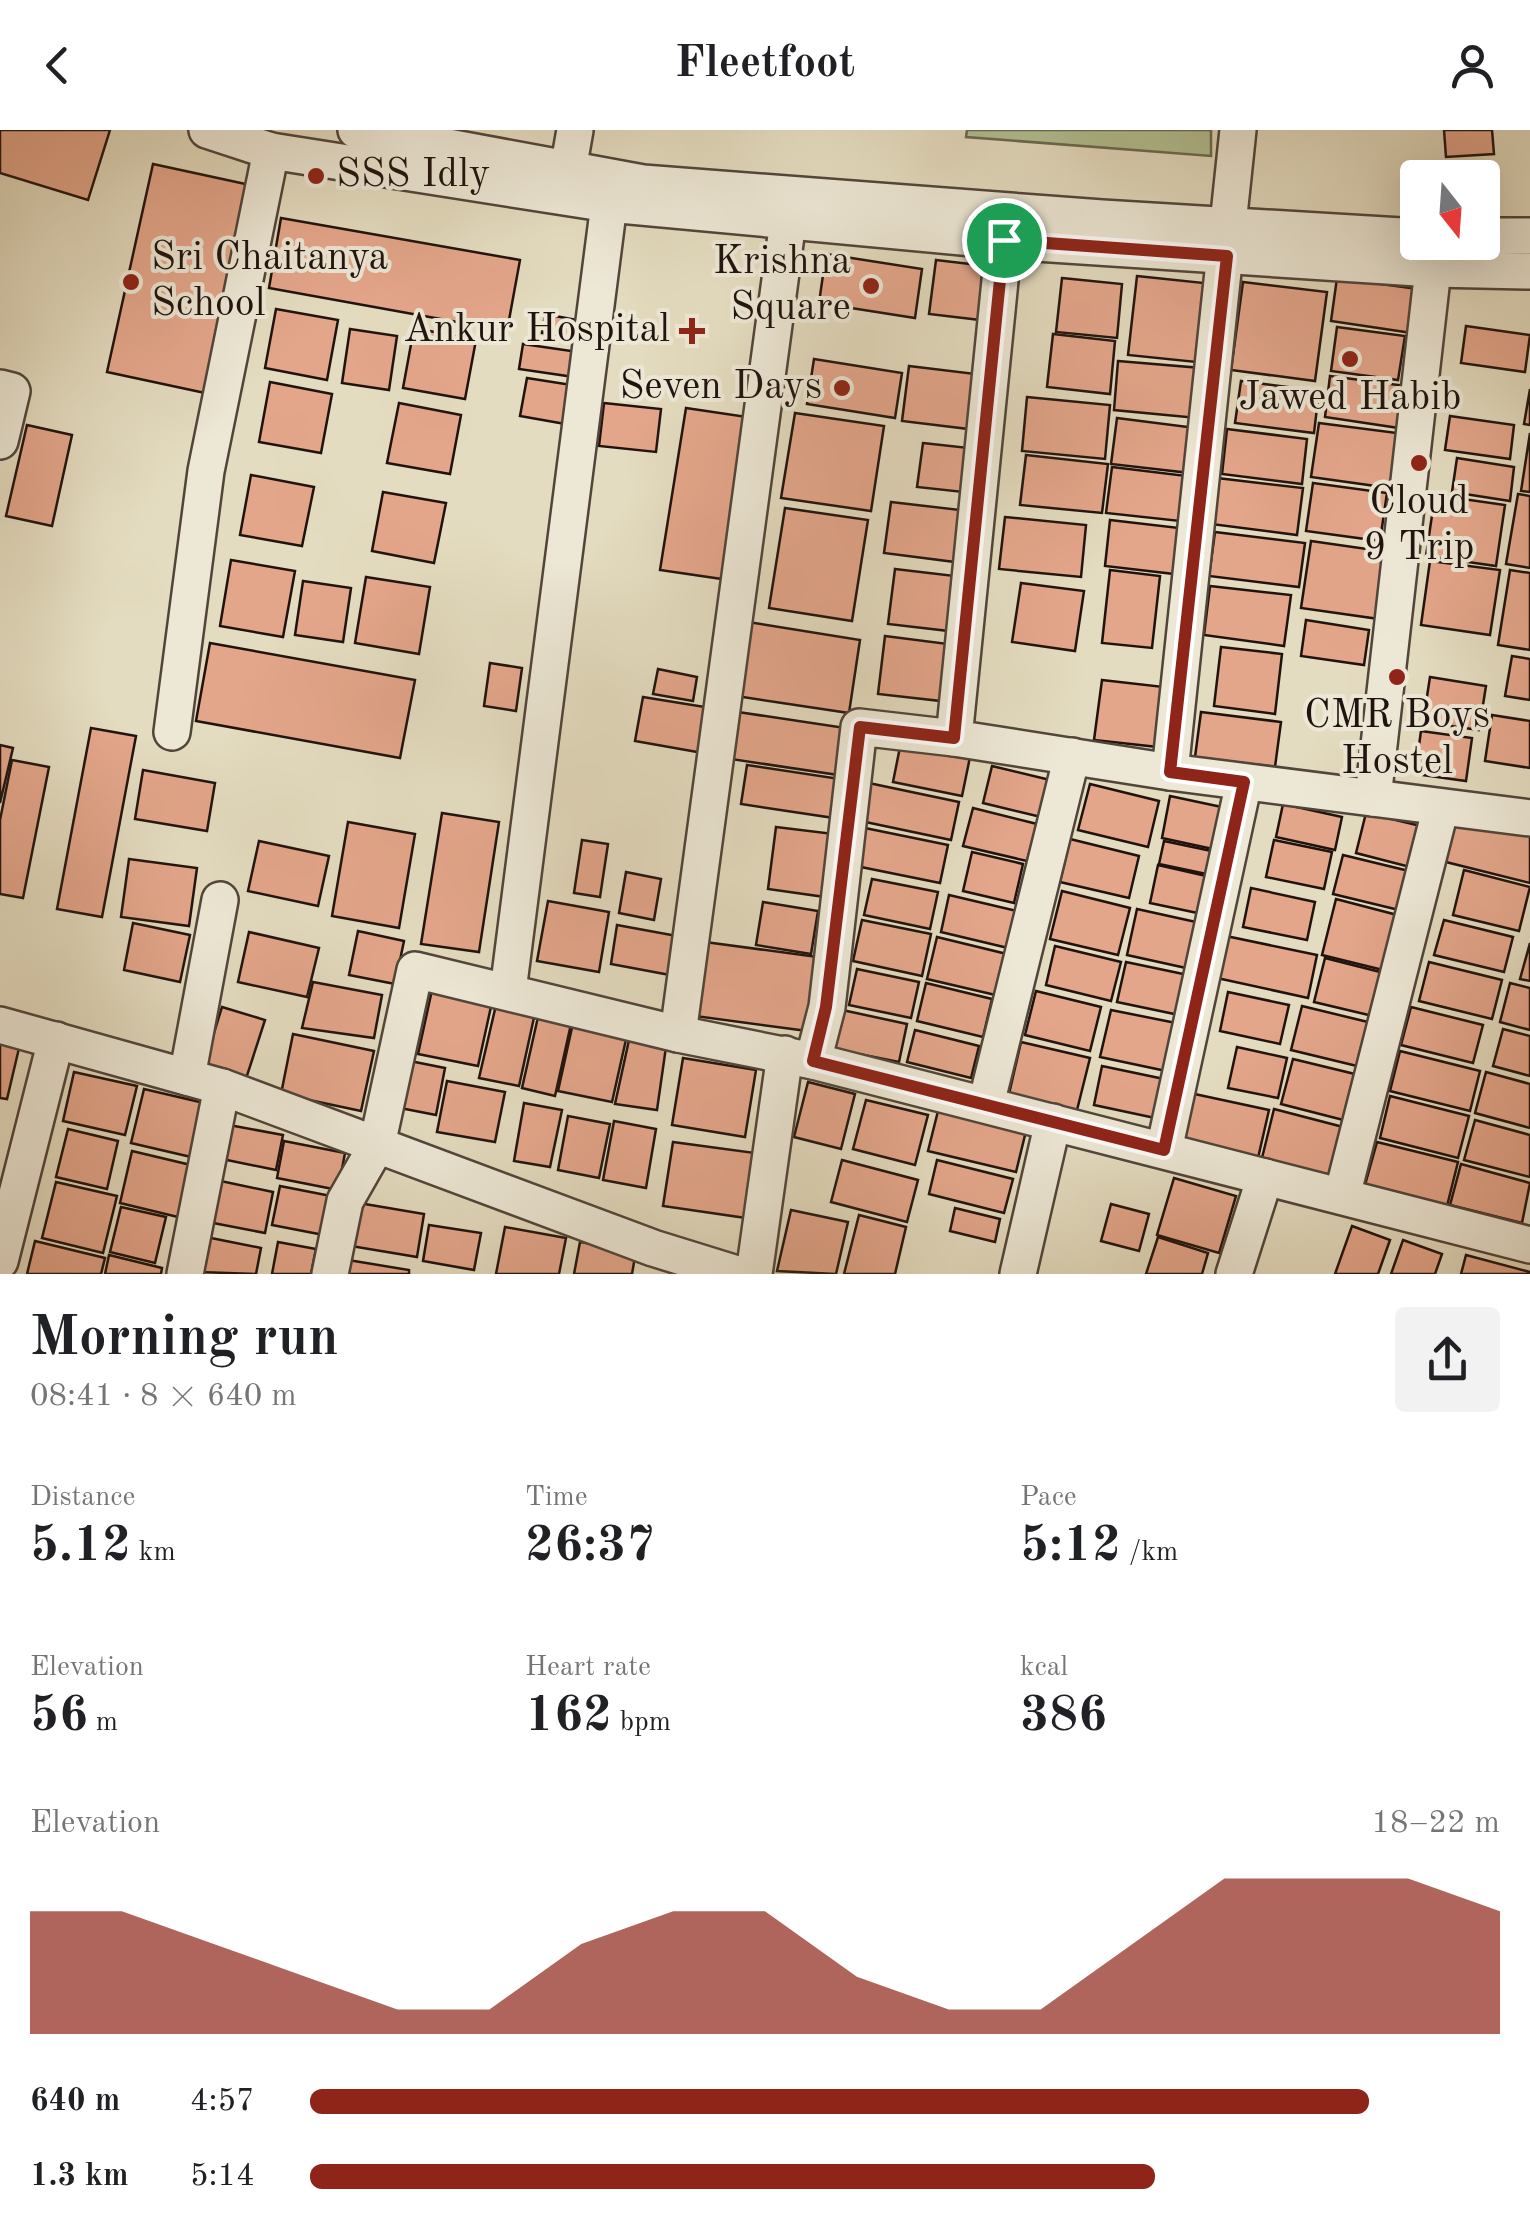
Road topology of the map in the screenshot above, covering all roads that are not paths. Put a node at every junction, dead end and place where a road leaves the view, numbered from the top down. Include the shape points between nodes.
1 (207, 130) edge
2 (356, 130) edge
3 (575, 130) edge
4 (1238, 130) edge
5 (272, 151) junction
6 (565, 184) junction
7 (609, 204) junction
8 (788, 221) junction
9 (1500, 236) edge
10 (1530, 236) edge
11 (1400, 237) edge
12 (1004, 240) junction
13 (1228, 241) junction
14 (1433, 270) junction
15 (1530, 271) edge
16 (0, 388) edge
17 (0, 440) edge
18 (172, 732) dead end
19 (954, 738) junction
20 (1072, 756) junction
21 (1170, 772) junction
22 (1244, 782) junction
23 (1372, 798) junction
24 (1441, 807) junction
25 (1530, 818) edge
26 (220, 900) dead end
27 (508, 991) junction
28 (0, 1024) edge
29 (678, 1034) junction
30 (56, 1040) junction
31 (799, 1058) junction
32 (187, 1077) junction
33 (222, 1087) junction
34 (986, 1104) junction
35 (1053, 1122) junction
36 (377, 1146) junction
37 (1164, 1150) junction
38 (1265, 1176) junction
39 (1342, 1196) junction
40 (1530, 1245) edge
41 (0, 1261) edge
42 (650, 1261) edge
43 (185, 1274) edge
44 (330, 1274) edge
45 (737, 1274) edge
46 (754, 1274) edge
47 (1018, 1274) edge
48 (1234, 1274) edge

1 - 5 street
2 - 6 street
3 - 6 street
4 - 13 street
5 - 6 street
5 - 18 street via 206,471
6 - 7 street
6 - 13 street via 643,183
7 - 8 street
7 - 27 street
8 - 12 street
8 - 29 street
9 - 10 street
11 - 13 street
12 - 13 street
12 - 19 street
13 - 14 street
13 - 21 street
14 - 15 street
14 - 23 street
16 - 17 street via 12,391
19 - 20 street
19 - 31 street via 860,727 826,1007
20 - 21 street
20 - 34 street
21 - 22 street
22 - 23 street
22 - 37 street
23 - 24 street
24 - 25 street
24 - 39 street
26 - 32 street
27 - 29 street
27 - 36 street via 415,970
28 - 30 street
29 - 31 street
30 - 32 street
30 - 41 street
31 - 34 street
31 - 46 street
32 - 33 street
33 - 36 street
33 - 43 street
34 - 35 street
35 - 37 street
35 - 47 street
36 - 42 street
36 - 44 street via 345,1201
37 - 38 street
38 - 39 street
38 - 48 street
39 - 40 street
42 - 45 street

